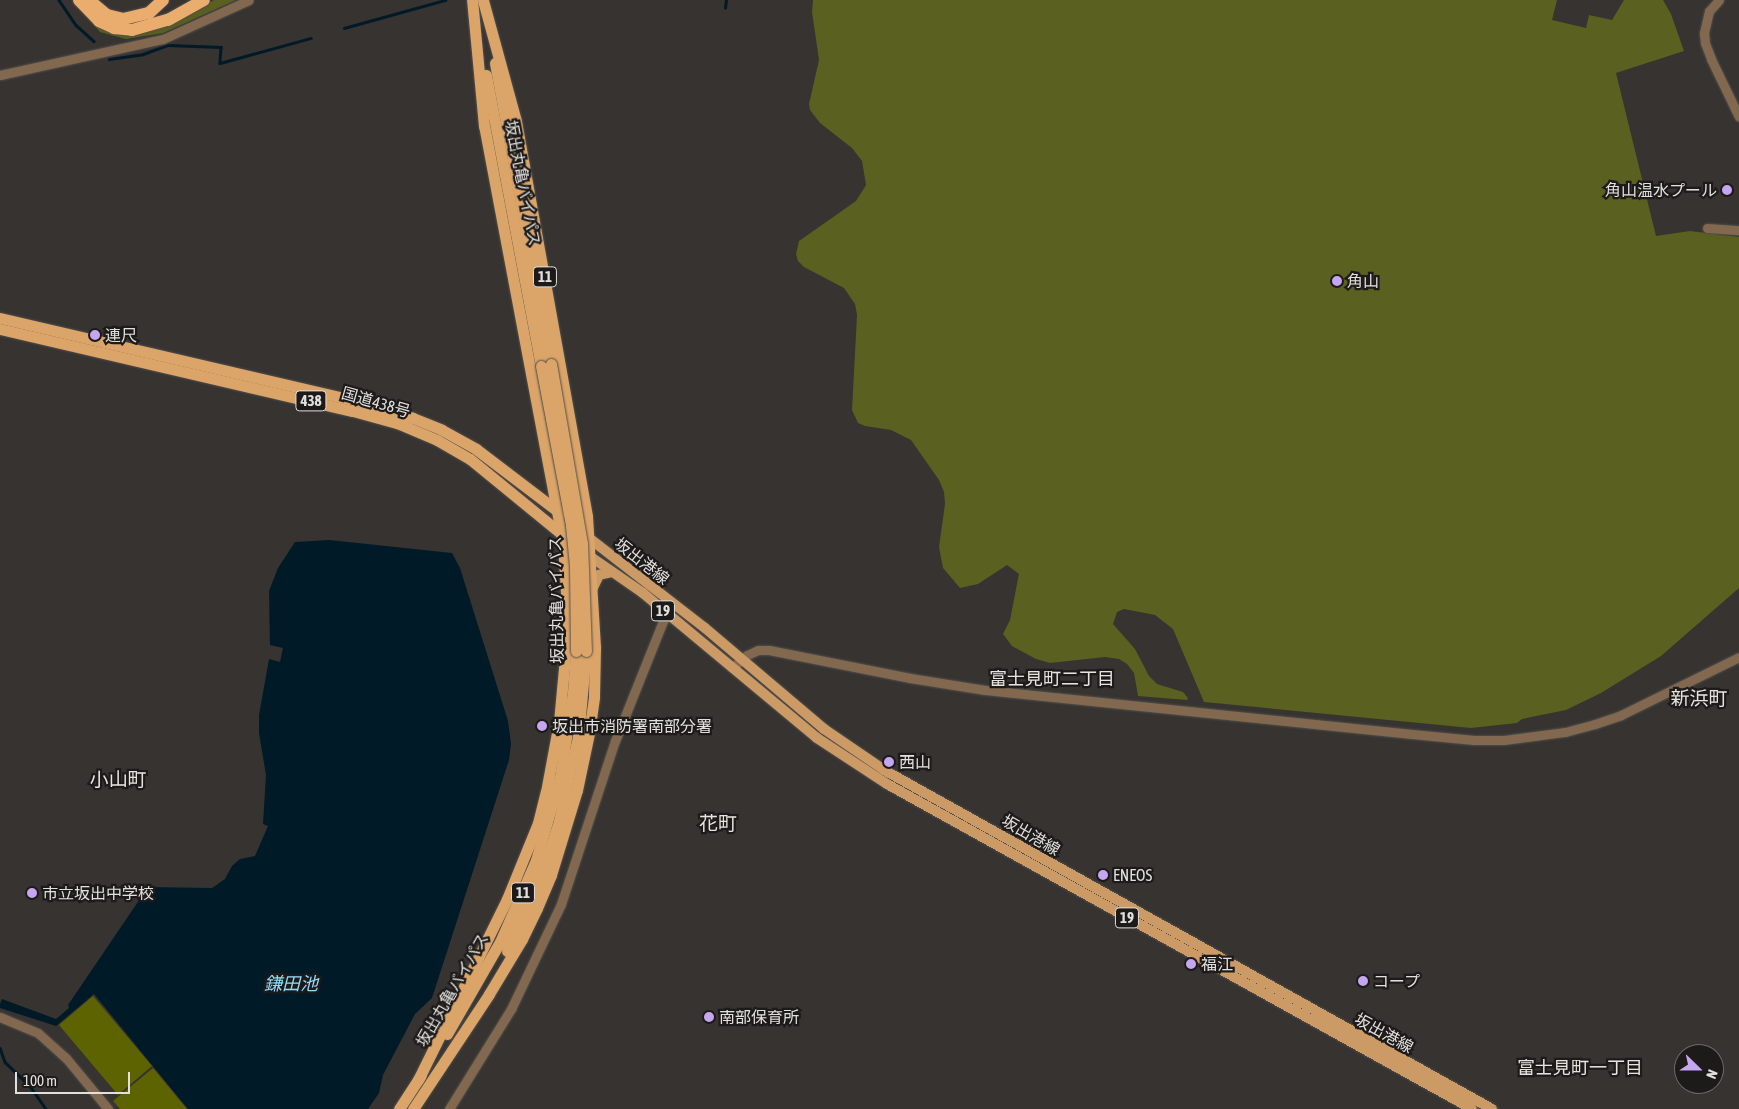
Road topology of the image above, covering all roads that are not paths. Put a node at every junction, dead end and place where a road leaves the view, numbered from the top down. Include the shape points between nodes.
1 (79, 0) edge
2 (89, 0) edge
3 (163, 0) edge
4 (204, 0) edge
5 (249, 0) edge
6 (472, 0) edge
7 (483, 0) edge
8 (1719, 0) edge
9 (0, 75) edge
10 (1739, 117) edge
11 (1707, 228) dead end
12 (1739, 230) edge
13 (0, 318) edge
14 (0, 329) edge
15 (546, 365) junction
16 (552, 482) junction
17 (525, 486) junction
18 (558, 512) junction
19 (561, 534) junction
20 (588, 538) junction
21 (591, 557) junction
22 (612, 572) junction
23 (592, 590) junction
24 (673, 604) junction
25 (666, 614) junction
26 (581, 651) junction
27 (1739, 656) edge
28 (741, 658) junction
29 (732, 668) junction
30 (0, 1017) edge
31 (418, 1080) junction
32 (108, 1109) edge
33 (399, 1109) edge
34 (413, 1109) edge
35 (449, 1109) edge
36 (1472, 1109) edge
37 (1492, 1109) edge

1 - 4 highway via 99,22 132,30 168,20
2 - 3 highway via 107,15 123,19 149,13
5 - 9 street via 163,39
6 - 15 highway, 坂出丸亀バイパス / 11
6 - 16 highway, 11 via 484,126
7 - 15 highway, 坂出丸亀バイパス / 11
7 - 20 highway, 11 via 516,120 587,516
8 - 10 street via 1709,11 1705,43
11 - 12 street
13 - 17 highway, 国道438号 / 438 via 390,410 456,437
14 - 19 highway, 国道438号 / 438 via 397,424 437,440 470,459
15 - 26 highway, 坂出丸亀バイパス / 11, bridge via 571,525
16 - 17 highway via 547,489 538,492
16 - 18 highway, 11
17 - 18 highway, 国道438号 / 438
18 - 19 highway, 11
18 - 20 highway, 国道438号 / 438
19 - 21 highway, 国道438号 / 438
19 - 31 highway via 568,625 560,715 546,792 521,869
20 - 21 highway, 11
20 - 24 main road, 坂出港線 / 19
21 - 22 main road, 坂出港線 / 19
21 - 23 highway
22 - 23 main road via 599,575
22 - 25 main road, 坂出港線 / 19
23 - 34 highway, 11 via 594,696 589,733 551,875 522,939
24 - 25 street
24 - 28 main road, 坂出港線 / 19
25 - 29 main road, 坂出港線 / 19
25 - 35 street via 615,740 561,904 511,1009
26 - 31 highway, 坂出丸亀バイパス / 11 via 560,777 536,860 500,942
26 - 34 highway, 坂出丸亀バイパス / 11 via 578,737 559,821 545,865 509,947
27 - 28 street via 1604,721 1565,732 1504,740 986,690 769,650 758,650
28 - 29 street
28 - 37 main road, 坂出港線 / 19 via 824,729 893,776
29 - 36 main road, 坂出港線 / 19 via 817,738 887,784
30 - 32 street via 46,1040 66,1058
31 - 33 highway, 坂出丸亀バイパス / 11

